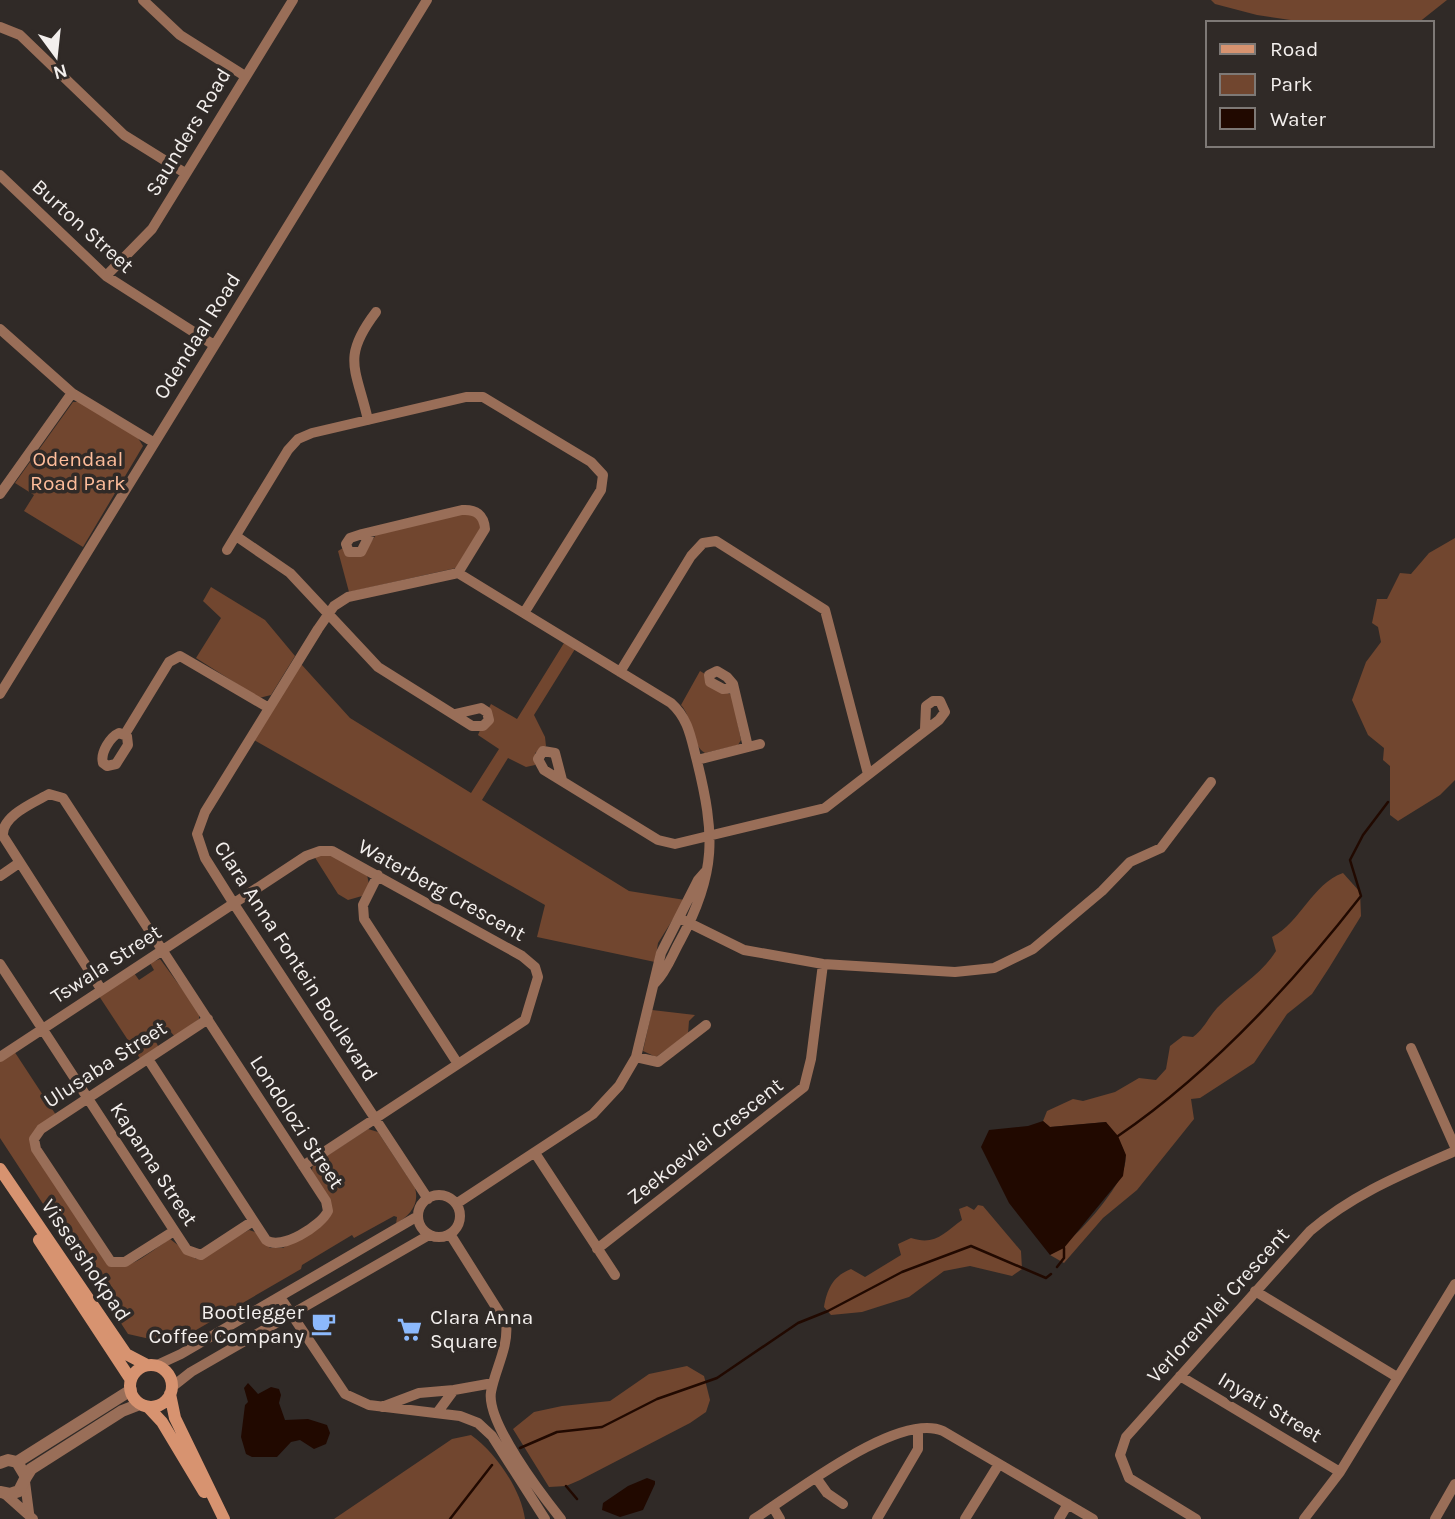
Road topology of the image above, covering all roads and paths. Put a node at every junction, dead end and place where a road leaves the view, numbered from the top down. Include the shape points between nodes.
1 (143, 0) edge
2 (293, 0) edge
3 (427, 0) edge
4 (0, 27) edge
5 (245, 76) junction
6 (185, 173) junction
7 (0, 175) edge
8 (106, 276) junction
9 (376, 312) dead end
10 (0, 329) edge
11 (214, 345) junction
12 (72, 393) junction
13 (368, 420) junction
14 (153, 442) junction
15 (2, 487) edge
16 (371, 532) dead end
17 (236, 536) junction
18 (227, 550) dead end
19 (458, 573) junction
20 (328, 612) junction
21 (524, 612) junction
22 (620, 672) junction
23 (734, 688) dead end
24 (0, 694) edge
25 (269, 708) junction
26 (455, 714) dead end
27 (925, 729) dead end
28 (125, 734) dead end
29 (760, 744) dead end
30 (748, 747) junction
31 (696, 760) junction
32 (868, 774) junction
33 (562, 780) dead end
34 (1211, 782) dead end
35 (711, 835) junction
36 (19, 863) junction
37 (705, 872) junction
38 (378, 875) junction
39 (0, 876) edge
40 (234, 904) junction
41 (678, 918) junction
42 (690, 924) junction
43 (163, 950) junction
44 (0, 964) edge
45 (823, 964) junction
46 (655, 983) junction
47 (101, 989) junction
48 (208, 1019) junction
49 (706, 1025) dead end
50 (42, 1029) junction
51 (1411, 1048) dead end
52 (636, 1056) junction
53 (0, 1057) edge
54 (148, 1059) junction
55 (458, 1064) junction
56 (88, 1098) junction
57 (375, 1119) junction
58 (1455, 1149) edge
59 (535, 1153) junction
60 (303, 1166) junction
61 (0, 1169) edge
62 (0, 1182) edge
63 (428, 1199) junction
64 (456, 1204) junction
65 (418, 1216) junction
66 (253, 1221) junction
67 (174, 1231) junction
68 (450, 1234) junction
69 (429, 1235) junction
70 (597, 1249) junction
71 (615, 1275) dead end
72 (1455, 1284) edge
73 (1255, 1291) junction
74 (280, 1297) junction
75 (290, 1314) junction
76 (151, 1365) junction
77 (1181, 1376) junction
78 (1397, 1377) junction
79 (493, 1383) junction
80 (131, 1385) junction
81 (454, 1390) junction
82 (171, 1391) junction
83 (144, 1405) junction
84 (382, 1407) junction
85 (436, 1413) junction
86 (918, 1429) junction
87 (6, 1460) edge
88 (999, 1464) junction
89 (1340, 1472) junction
90 (25, 1479) junction
91 (817, 1479) junction
92 (1455, 1483) edge
93 (2, 1493) edge
94 (843, 1504) dead end
95 (1068, 1504) junction
96 (773, 1507) junction
97 (31, 1516) edge
98 (222, 1519) edge
99 (545, 1519) edge
100 (561, 1519) edge
101 (754, 1519) edge
102 (780, 1519) edge
103 (877, 1519) edge
104 (965, 1519) edge
105 (1059, 1519) edge
106 (1094, 1519) edge
107 (1196, 1519) edge
108 (1304, 1519) edge
109 (1435, 1519) edge

1 - 5 street via 180,36
2 - 5 street, Saunders Road
3 - 11 street, Odendaal Road
4 - 6 street via 20,34 124,135
5 - 6 street, Saunders Road
6 - 8 street, Saunders Road via 152,229
7 - 8 street, Burton Street
8 - 11 street, Burton Street
9 - 13 street via 353,352
10 - 12 street
11 - 14 street, Odendaal Road
12 - 14 street
12 - 15 street
13 - 17 street via 294,442
13 - 21 street via 483,397 599,469 604,480 601,490
14 - 24 street, Odendaal Road
16 - 19 street via 473,510 482,517 485,529
17 - 18 street
17 - 20 street via 280,564
19 - 20 street, Clara Anna Fontein Boulevard via 354,595
19 - 21 street
20 - 25 street, Clara Anna Fontein Boulevard
20 - 26 street via 378,667
21 - 22 street
22 - 31 street via 682,714
22 - 32 street via 691,556 703,543 716,541 825,610
23 - 30 street
25 - 28 street via 186,657 177,657 169,662
25 - 40 street, Clara Anna Fontein Boulevard via 205,812 197,834 205,858
27 - 32 street
29 - 30 street
30 - 31 street
31 - 35 street
32 - 35 street via 820,810
33 - 35 street via 658,840 675,844
34 - 45 street via 1161,848 1130,862 1102,891 1017,959 994,968 955,971
35 - 37 street
36 - 39 street
36 - 43 street, Londolozi Street via 4,839 4,825 46,795 59,794
36 - 47 street
37 - 41 street
37 - 42 street via 704,891
38 - 40 street, Waterberg Crescent via 340,854 320,851
38 - 55 street via 363,905 364,919
38 - 55 street, Waterberg Crescent via 535,967 536,986 525,1020
40 - 43 street, Tswala Street
40 - 57 street, Clara Anna Fontein Boulevard
41 - 42 street
41 - 46 street via 661,953
42 - 45 street via 744,950
42 - 46 street
43 - 47 street, Tswala Street
43 - 48 street, Londolozi Street
44 - 50 street, Kapama Street
45 - 70 street, Zeekoevlei Crescent via 804,1087
46 - 52 street
47 - 50 street, Tswala Street
48 - 54 street, Ulusaba Street
48 - 60 street, Londolozi Street
49 - 52 street via 661,1060
50 - 53 street, Tswala Street
50 - 56 street, Kapama Street
51 - 58 street, Verlorenvlei Crescent
52 - 59 street via 608,1101
54 - 56 street, Ulusaba Street
54 - 66 street, Londolozi Street
55 - 57 street, Waterberg Crescent
56 - 67 street, Kapama Street
56 - 67 street, Ulusaba Street via 41,1129 34,1142 85,1225 109,1260 117,1264
57 - 60 street, Waterberg Crescent
57 - 63 street, Clara Anna Fontein Boulevard
58 - 73 street, Verlorenvlei Crescent via 1342,1205 1310,1231
59 - 64 street
59 - 70 street
60 - 66 street, Londolozi Street via 327,1204 324,1218 279,1245 266,1240
61 - 76 main road, Vissershokpad via 126,1354
62 - 80 main road, Vissershokpad
63 - 64 street via 443,1196
63 - 65 street
64 - 68 street via 459,1223
65 - 69 street
65 - 74 street
66 - 67 street, Kapama Street via 201,1255 189,1252
68 - 69 street
68 - 79 street via 506,1323
69 - 75 street
70 - 71 street
72 - 78 street
73 - 77 street, Verlorenvlei Crescent
73 - 78 street
74 - 75 street
74 - 76 street via 172,1359
75 - 82 street via 191,1372
75 - 84 street via 340,1389 357,1401
76 - 80 main road via 139,1369
76 - 82 main road via 169,1375
77 - 89 street, Inyati Street
77 - 107 street, Verlorenvlei Crescent via 1126,1437 1120,1455 1129,1478
78 - 89 street
79 - 81 street
79 - 100 street via 490,1403 495,1420
80 - 83 main road
80 - 87 street via 78,1427
81 - 84 street via 419,1393
81 - 85 street
82 - 83 main road via 161,1404
82 - 98 main road via 176,1418
83 - 90 street via 122,1411 31,1469
83 - 98 main road via 162,1422
84 - 85 street
85 - 99 street via 460,1416 483,1426
86 - 88 street via 934,1427
86 - 91 street via 887,1435
86 - 103 street via 918,1449
87 - 90 street
88 - 95 street
88 - 104 street
89 - 108 street
90 - 93 street via 19,1491
90 - 97 street
91 - 94 street
91 - 96 street
92 - 109 street
93 - 97 street
95 - 105 street
95 - 106 street
96 - 101 street
96 - 102 street

